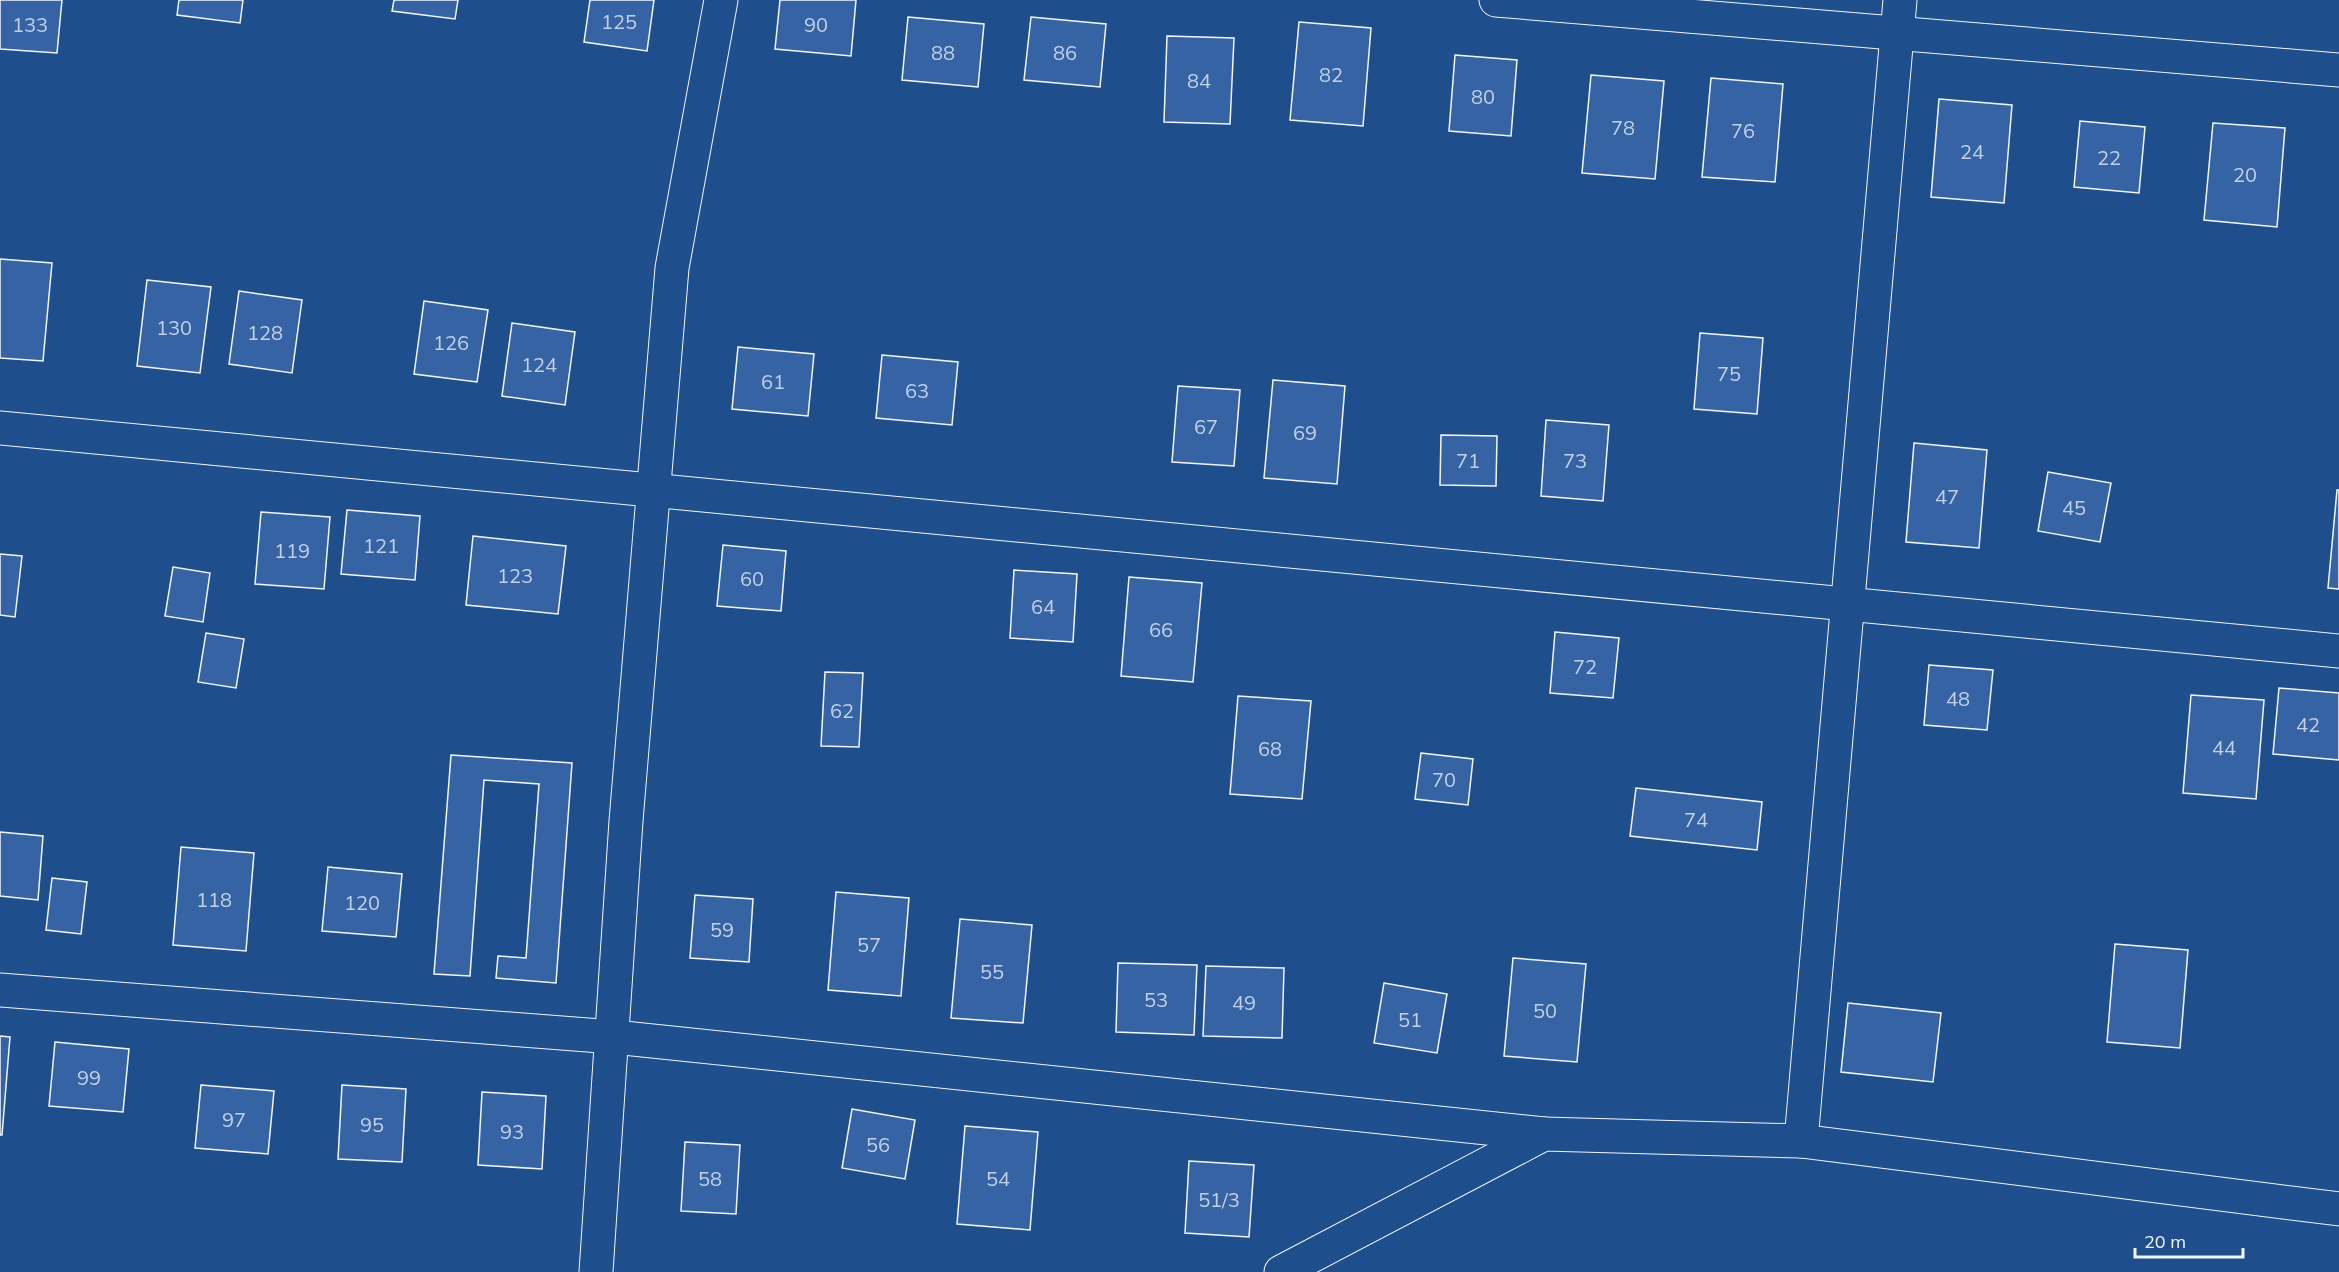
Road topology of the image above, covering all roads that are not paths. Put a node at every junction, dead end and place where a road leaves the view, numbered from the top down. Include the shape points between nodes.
1 (721, 0) edge
2 (1496, 0) edge
3 (1900, 0) edge
4 (1897, 33) junction
5 (2339, 70) edge
6 (0, 428) edge
7 (653, 492) junction
8 (1845, 604) junction
9 (2339, 651) edge
10 (0, 990) edge
11 (614, 1037) junction
12 (1544, 1134) junction
13 (1800, 1141) junction
14 (2339, 1209) edge
15 (596, 1272) edge
16 (1281, 1272) edge

1 - 7 street via 672,268
2 - 4 street
3 - 4 street
4 - 5 street
4 - 8 street
6 - 7 street
7 - 8 street
7 - 11 street via 626,821
8 - 9 street
8 - 13 street
10 - 11 street
11 - 12 street
11 - 15 street
12 - 13 street
12 - 16 street
13 - 14 street

